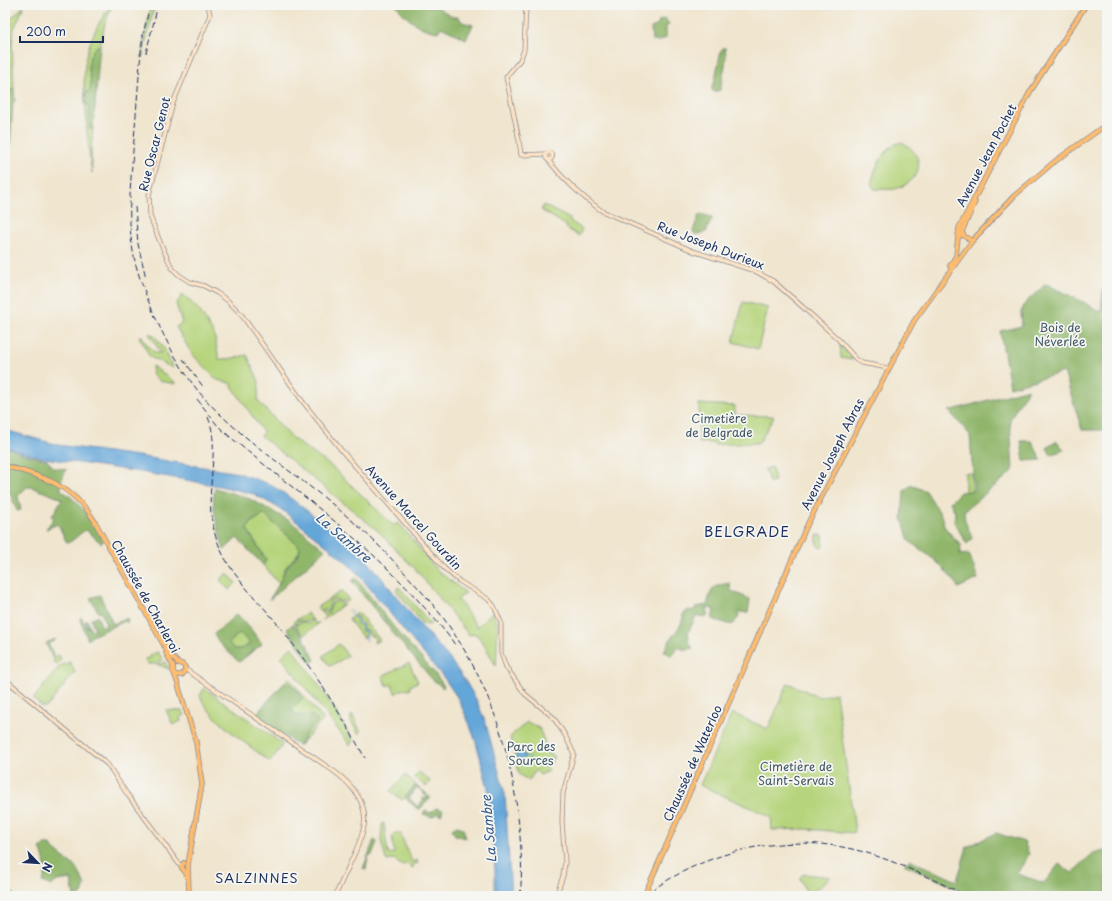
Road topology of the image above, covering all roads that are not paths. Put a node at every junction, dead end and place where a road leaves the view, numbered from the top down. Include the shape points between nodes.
1 (208, 5) edge
2 (526, 5) edge
3 (1086, 5) edge
4 (1107, 124) edge
5 (1008, 133) junction
6 (960, 229) junction
7 (972, 240) junction
8 (958, 259) junction
9 (949, 270) junction
10 (888, 369) junction
11 (303, 402) joint
12 (5, 466) edge
13 (102, 535) junction
14 (758, 638) joint
15 (178, 663) junction
16 (173, 666) junction
17 (185, 669) junction
18 (175, 675) junction
19 (182, 675) junction
20 (194, 675) junction
21 (5, 679) edge
22 (180, 689) junction
23 (186, 868) junction
24 (189, 895) edge
25 (335, 896) edge
26 (556, 896) edge
27 (644, 896) edge

1 - 11 street, Rue Oscar Genot via 210,15 173,103 149,195 150,216 172,268 190,282 217,293 241,314
2 - 10 street, Rue Joseph Durieux via 524,50 520,60 506,77 521,155 546,157 589,202 602,211 693,251 764,275 838,338 856,359 862,363
3 - 5 main road, Avenue Jean Pochet via 1030,92
4 - 7 main road via 1054,162 1014,196
5 - 6 main road, Avenue Jean Pochet
5 - 6 main road
6 - 7 main road via 964,236
6 - 8 main road
6 - 9 main road via 956,256
7 - 8 main road
8 - 9 main road
9 - 10 main road via 914,321
10 - 14 main road, Avenue Joseph Abras via 808,523
11 - 26 street, Avenue Marcel Gourdin via 349,460 444,568 494,606 501,622 501,653 506,667 525,694 553,717 565,735 574,754 563,793 562,822 566,862
12 - 13 main road, Chaussée de Charleroi via 39,476 63,487 84,506
13 - 15 main road, Chaussée de Charleroi via 168,651
13 - 16 main road, Chaussée de Charleroi
14 - 27 main road, Chaussée de Waterloo
15 - 16 main road
15 - 17 main road
16 - 18 main road via 172,671
17 - 19 main road
17 - 20 street
18 - 19 main road
18 - 22 main road
19 - 20 street
19 - 22 main road via 178,680
20 - 25 street via 339,775 360,799 364,815 362,834
21 - 23 street via 108,765 143,817 176,860
22 - 23 main road via 196,742 202,784
23 - 24 main road

